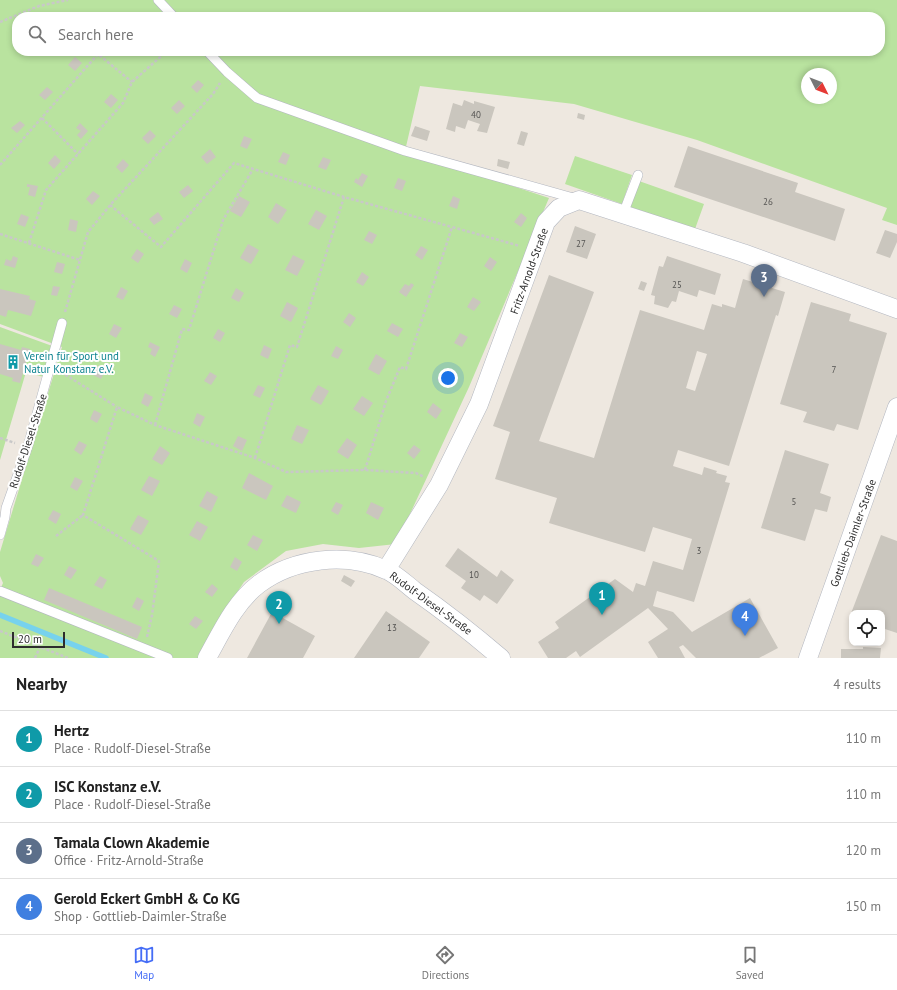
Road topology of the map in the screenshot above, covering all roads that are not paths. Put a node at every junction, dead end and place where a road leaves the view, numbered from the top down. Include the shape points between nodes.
1 (158, 0) edge
2 (169, 12) edge
3 (212, 56) edge
4 (638, 175) dead end
5 (579, 200) junction
6 (623, 214) junction
7 (897, 309) edge
8 (62, 323) road end
9 (897, 407) edge
10 (0, 535) edge
11 (386, 570) junction
12 (0, 591) edge
13 (168, 658) edge
14 (207, 658) edge
15 (501, 658) edge
16 (808, 658) edge

1 - 2 lane
3 - 5 lane via 257,98 405,151
4 - 6 lane
5 - 6 street
5 - 11 street, Fritz-Arnold-Straße via 559,208 546,222 479,404 440,485
6 - 7 street via 744,253
8 - 10 lane, Rudolf-Diesel-Straße
9 - 16 street, Gottlieb-Daimler-Straße
11 - 14 street, Rudolf-Diesel-Straße via 350,560 323,560 292,567 259,584 238,606
11 - 15 street, Rudolf-Diesel-Straße via 466,627
12 - 13 lane

